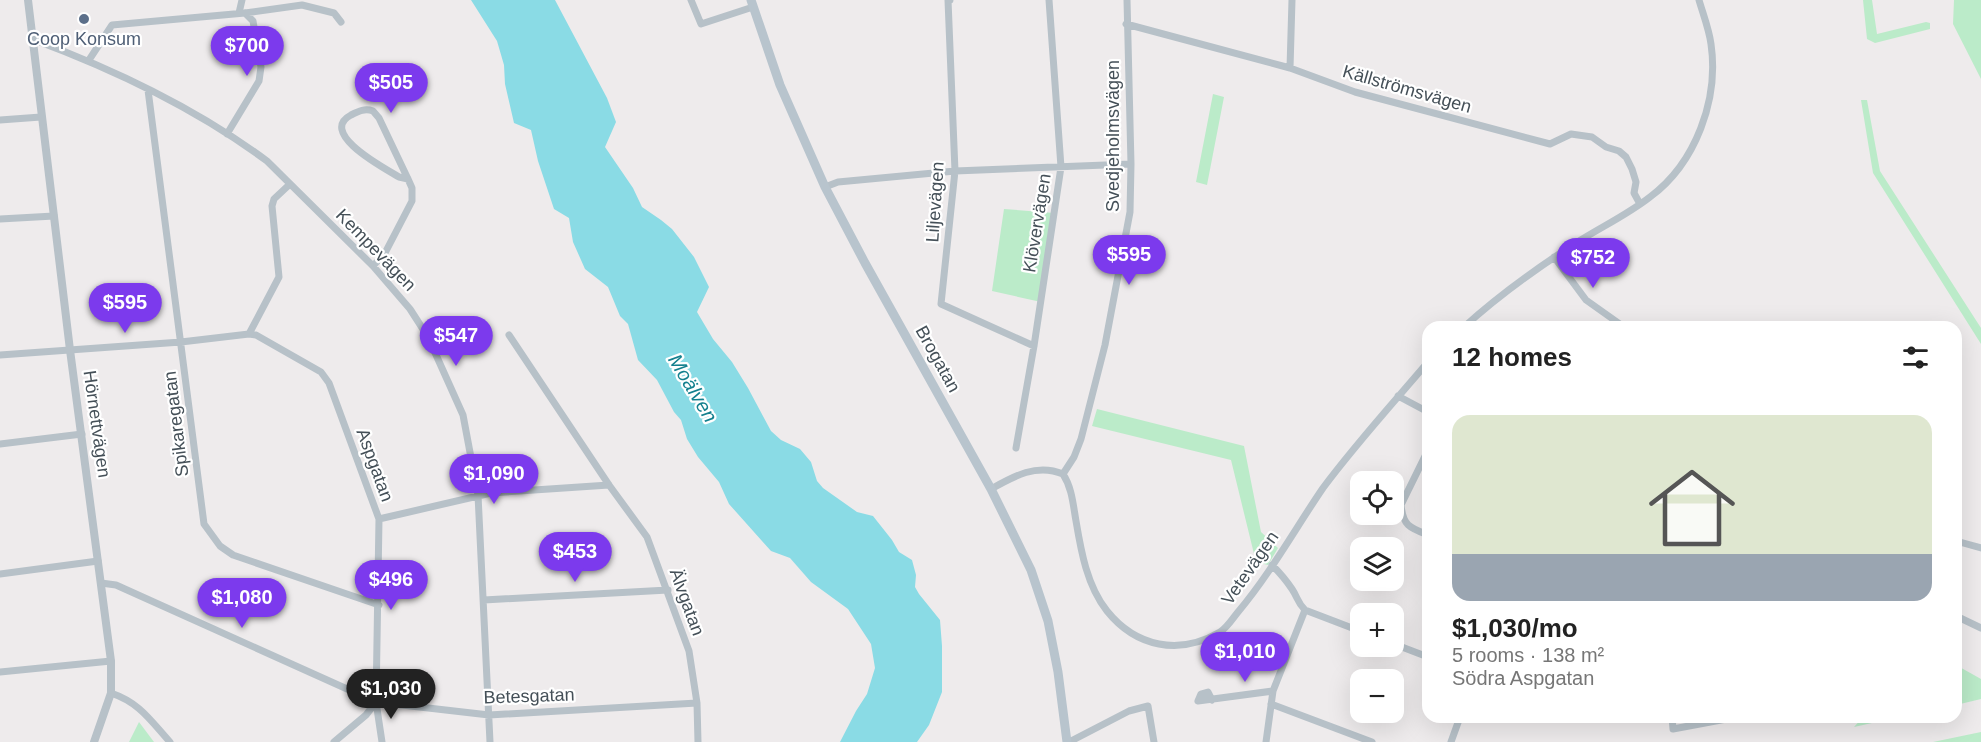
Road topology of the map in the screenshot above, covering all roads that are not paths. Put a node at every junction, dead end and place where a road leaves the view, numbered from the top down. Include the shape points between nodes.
1 (26, 0) edge
2 (242, 0) edge
3 (691, 0) edge
4 (949, 0) edge
5 (1049, 0) edge
6 (1127, 0) edge
7 (1292, 0) edge
8 (1699, 0) edge
9 (752, 3) edge
10 (242, 13) junction
11 (341, 22) dead end
12 (1126, 24) junction
13 (32, 39) junction
14 (89, 60) junction
15 (1290, 68) junction
16 (148, 90) junction
17 (41, 117) junction
18 (0, 120) edge
19 (227, 134) junction
20 (1131, 164) junction
21 (1061, 167) junction
22 (955, 171) junction
23 (408, 179) junction
24 (290, 184) junction
25 (825, 187) junction
26 (1640, 204) junction
27 (54, 216) junction
28 (0, 219) edge
29 (1554, 257) junction
30 (373, 266) junction
31 (1471, 321) edge
32 (1616, 321) edge
33 (249, 334) junction
34 (509, 335) dead end
35 (181, 342) junction
36 (1034, 346) junction
37 (70, 350) junction
38 (0, 355) edge
39 (1422, 369) edge
40 (1398, 396) junction
41 (1422, 409) edge
42 (81, 434) junction
43 (0, 444) edge
44 (1016, 448) dead end
45 (1422, 462) edge
46 (1063, 474) junction
47 (609, 485) junction
48 (991, 489) junction
49 (478, 495) junction
50 (379, 519) junction
51 (1422, 533) edge
52 (1962, 543) edge
53 (1981, 548) edge
54 (98, 561) junction
55 (1272, 565) junction
56 (0, 574) edge
57 (101, 583) junction
58 (668, 590) junction
59 (484, 600) junction
60 (379, 605) junction
61 (1305, 610) junction
62 (1962, 619) edge
63 (1350, 627) edge
64 (1981, 628) edge
65 (1404, 648) edge
66 (1422, 655) edge
67 (111, 661) junction
68 (0, 672) edge
69 (1273, 691) junction
70 (111, 693) junction
71 (1212, 700) dead end
72 (376, 702) junction
73 (697, 703) junction
74 (1271, 704) junction
75 (489, 715) junction
76 (1458, 723) edge
77 (1672, 723) edge
78 (1705, 723) edge
79 (94, 742) edge
80 (170, 742) edge
81 (334, 742) edge
82 (382, 742) edge
83 (490, 742) edge
84 (698, 742) edge
85 (1068, 742) edge
86 (1154, 742) edge
87 (1266, 742) edge
88 (1372, 742) edge
89 (1451, 742) edge

1 - 13 street, Hörnettvägen
2 - 10 street
3 - 9 street via 701,24
4 - 22 street, Liljevägen
5 - 21 street, Klövervägen
6 - 12 street, Svedjeholmsvägen
7 - 15 street
8 - 26 street via 1711,42 1713,72 1703,120 1698,137 1681,164
9 - 25 main road, Brogatan via 780,85
10 - 11 street via 302,4 334,13
10 - 14 street via 112,25
10 - 19 street via 253,21 261,67 259,81
12 - 15 street, Källströmsvägen
12 - 20 street, Svedjeholmsvägen
13 - 14 street, Kempevägen
13 - 17 street, Hörnettvägen
14 - 16 street, Kempevägen
15 - 26 street, Källströmsvägen via 1355,92 1550,144 1571,134 1592,137 1626,157
16 - 19 street, Kempevägen
16 - 35 street, Spikaregatan
17 - 18 street
17 - 27 street, Hörnettvägen
19 - 24 street, Kempevägen via 267,161
20 - 21 street
20 - 46 street, Svedjeholmsvägen via 1130,213 1105,345 1081,439
21 - 22 street
21 - 36 street, Klövervägen
22 - 25 street via 838,182
22 - 36 street, Liljevägen via 941,304
23 - 23 street via 373,111 361,110 348,116 342,130 350,144
23 - 30 street via 412,201 385,254
24 - 30 street, Kempevägen
24 - 33 street via 272,206 279,277
25 - 48 main road, Brogatan
26 - 29 street
27 - 28 street
27 - 37 street, Hörnettvägen
29 - 31 street
29 - 32 street via 1586,300
30 - 49 street, Kempevägen via 410,309 452,387 463,415
33 - 35 street
33 - 50 street, Aspgatan via 321,372 329,383
34 - 47 street, Älvgatan
35 - 37 street
35 - 60 street, Spikaregatan via 201,508 212,537 233,555
36 - 44 street, Klövervägen
37 - 38 street
37 - 42 street, Hörnettvägen
39 - 40 street, Vetevägen
40 - 41 street
40 - 55 street, Vetevägen via 1325,486
42 - 43 street
42 - 54 street, Hörnettvägen
45 - 51 street via 1401,505 1406,524
46 - 48 street via 1036,469
46 - 55 street, Vetevägen via 1070,485 1082,556 1093,586 1121,628 1145,641 1174,646 1222,631
47 - 49 street
47 - 58 street, Älvgatan via 647,537
48 - 85 main road, Brogatan via 1031,570 1048,621
49 - 50 street
49 - 59 street, Kempevägen
50 - 60 street, Aspgatan
52 - 53 street
54 - 56 street
54 - 57 street, Hörnettvägen
55 - 61 street via 1286,579
57 - 67 street, Hörnettvägen
57 - 72 street, Betesgatan via 116,585
58 - 59 street
58 - 73 street, Älvgatan via 689,651
59 - 75 street, Kempevägen
60 - 72 street, Aspgatan
61 - 63 street
61 - 69 street
62 - 64 street
65 - 66 street
67 - 68 street
67 - 70 street, Hörnettvägen
69 - 71 street
69 - 74 street
70 - 79 street, Hörnettvägen
70 - 80 street via 139,707
72 - 75 street, Betesgatan
72 - 81 street
72 - 82 street, Aspgatan
73 - 75 street, Betesgatan
73 - 84 street, Älvgatan
74 - 87 street
74 - 88 street
75 - 83 street, Kempevägen
76 - 89 street
77 - 78 street via 1673,729
85 - 86 street via 1129,711 1148,706

